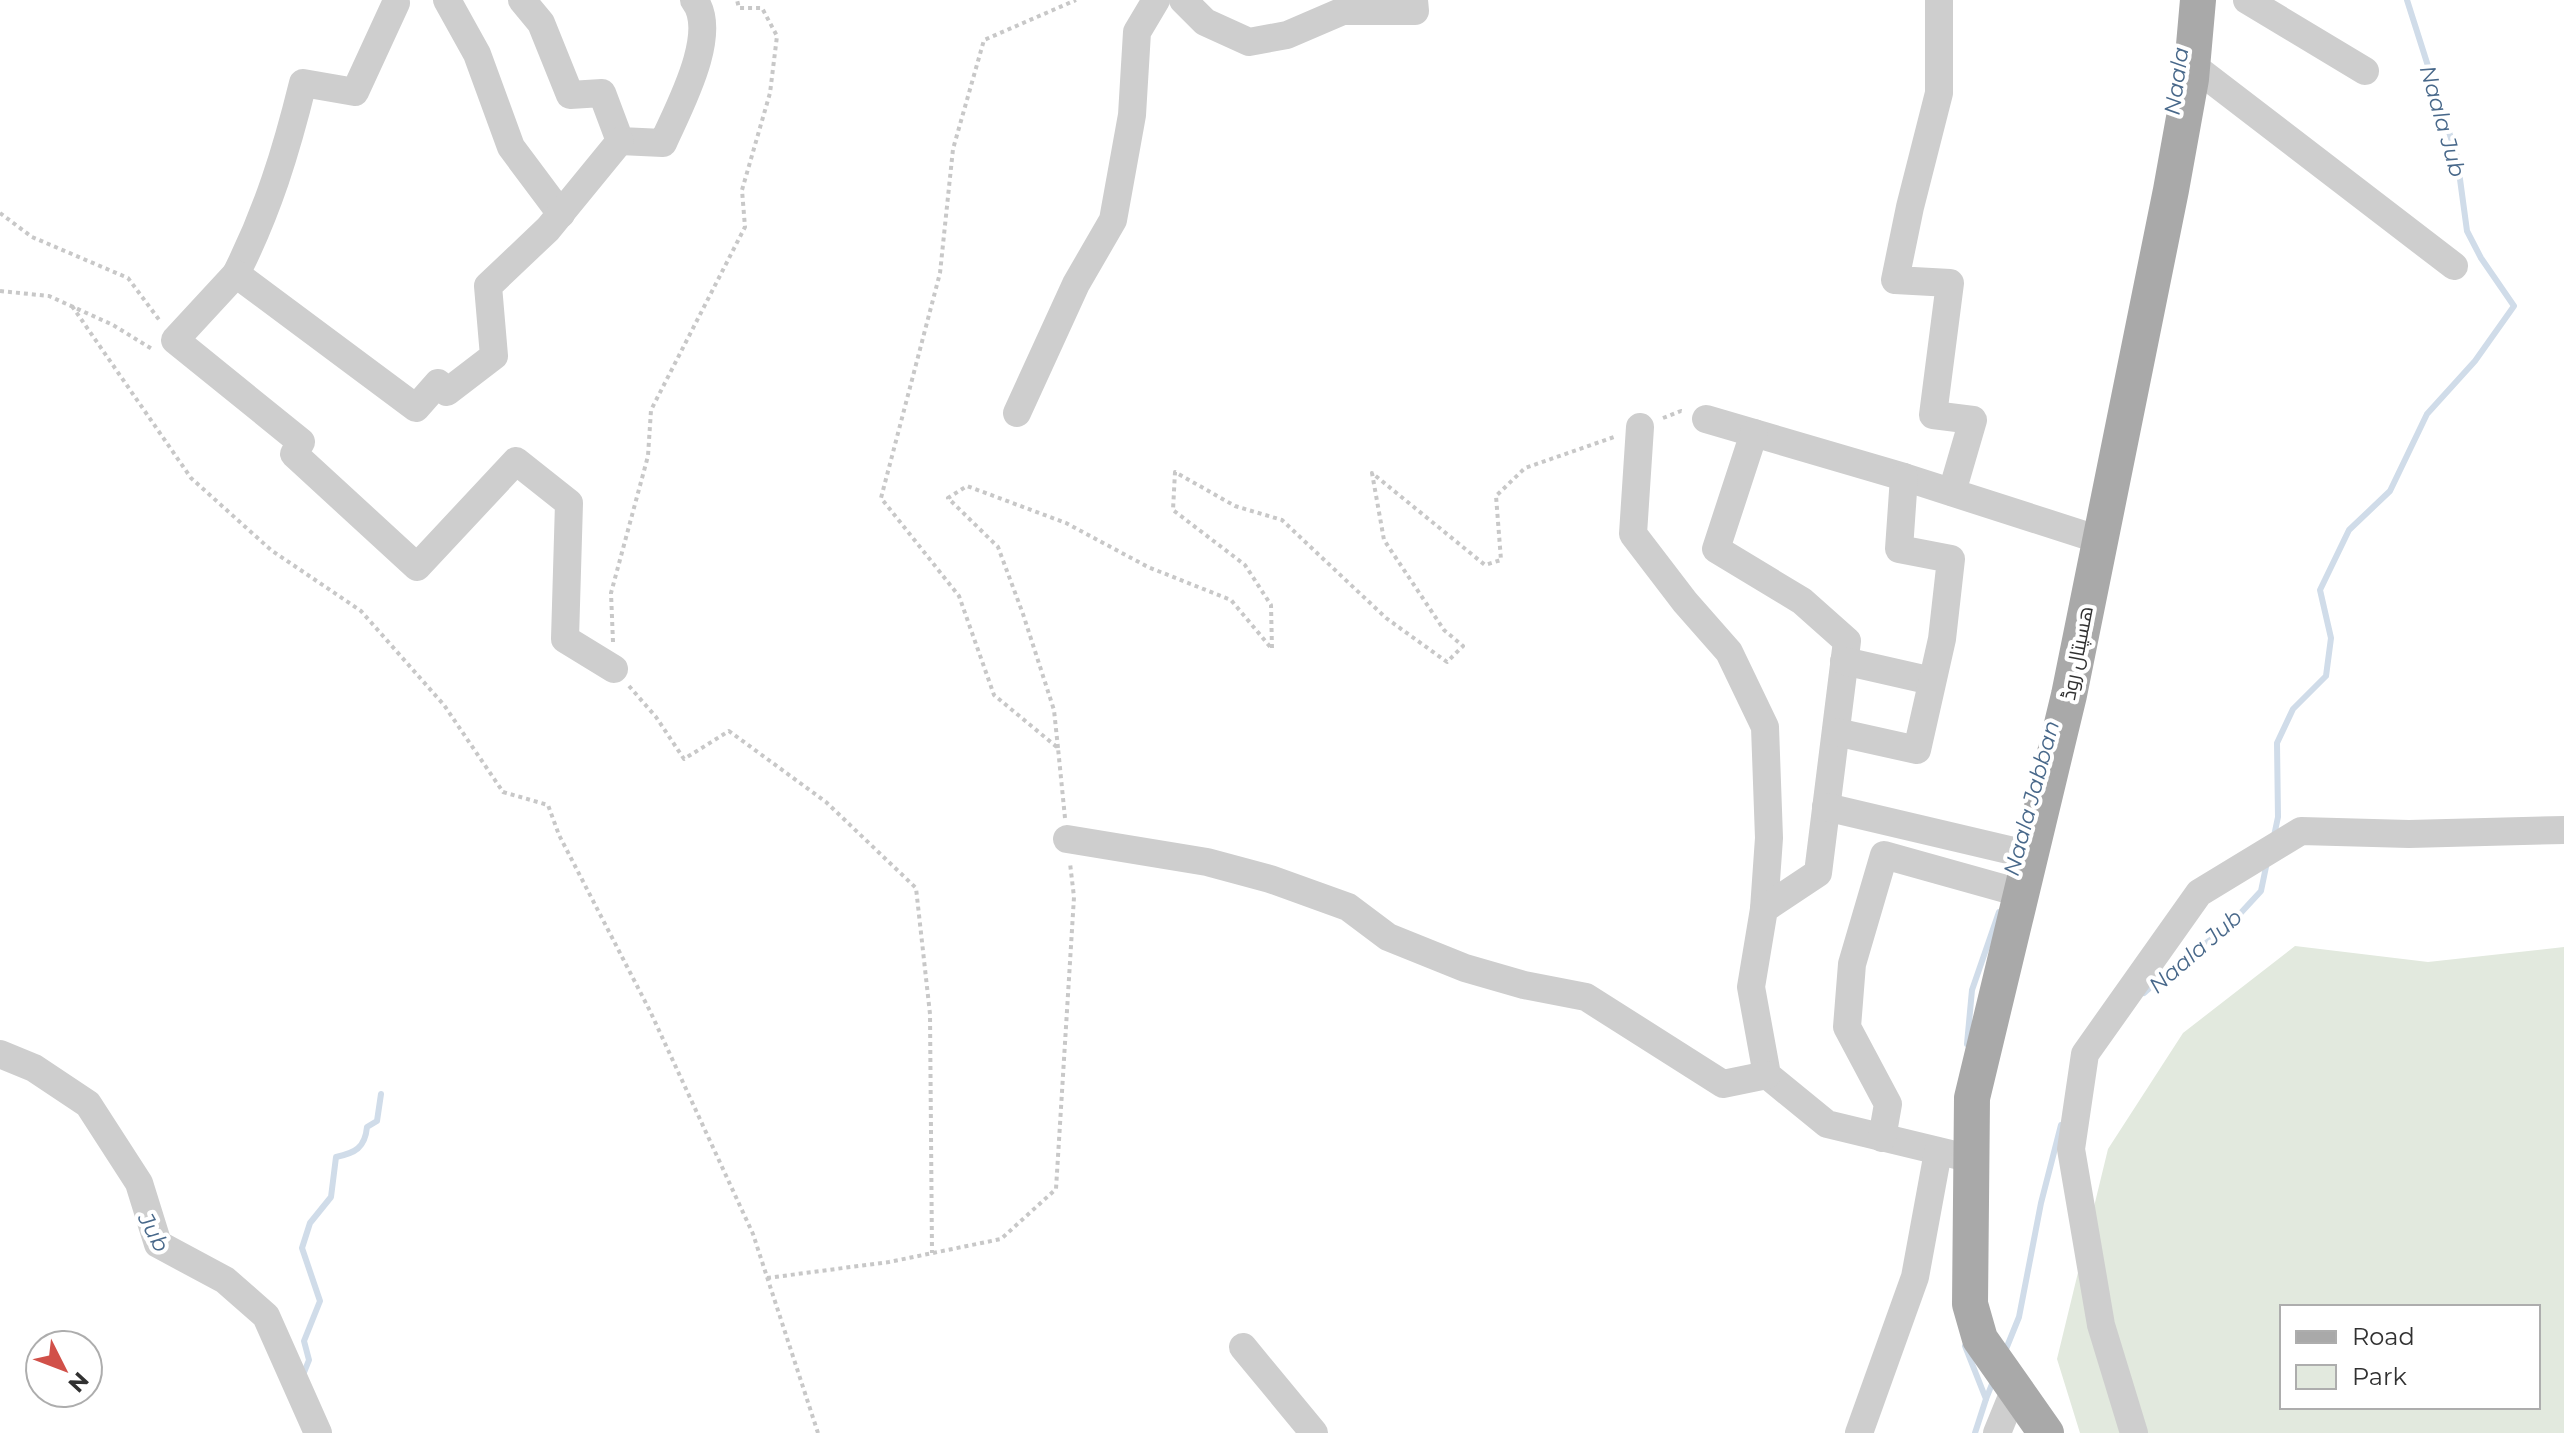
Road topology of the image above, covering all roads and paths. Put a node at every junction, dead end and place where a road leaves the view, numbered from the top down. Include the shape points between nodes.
1 (447, 0) edge
2 (522, 0) edge
3 (694, 0) edge
4 (737, 0) edge
5 (1076, 0) edge
6 (1156, 0) edge
7 (1183, 0) edge
8 (1414, 0) edge
9 (1939, 0) edge
10 (2198, 0) edge
11 (2247, 0) edge
12 (396, 1) edge
13 (2192, 65) junction
14 (2365, 71) dead end
15 (620, 141) junction
16 (0, 213) edge
17 (561, 214) junction
18 (2454, 266) dead end
19 (236, 274) junction
20 (0, 291) edge
21 (72, 306) junction
22 (175, 340) junction
23 (1017, 413) dead end
24 (1706, 419) joint
25 (1640, 427) junction
26 (1754, 433) junction
27 (1904, 477) junction
28 (1952, 492) junction
29 (2100, 540) junction
30 (1844, 661) junction
31 (614, 669) junction
32 (1932, 681) junction
33 (1836, 732) junction
34 (1058, 748) junction
35 (1826, 807) junction
36 (2564, 830) edge
37 (1067, 839) junction
38 (2021, 853) junction
39 (2011, 890) junction
40 (1764, 909) junction
41 (0, 1054) edge
42 (1767, 1075) junction
43 (1882, 1138) junction
44 (1955, 1156) junction
45 (932, 1253) junction
46 (767, 1278) junction
47 (1243, 1347) dead end
48 (2015, 1389) junction
49 (318, 1433) edge
50 (818, 1433) edge
51 (1314, 1433) edge
52 (1859, 1433) edge
53 (1997, 1433) edge
54 (2046, 1433) edge
55 (2134, 1433) edge

1 - 17 street via 477,54 511,147
2 - 15 street via 541,23 570,95 602,93
3 - 15 street via 701,9 701,53 663,143
4 - 31 path via 739,8 762,8 777,36 770,93 742,190 745,227 651,410 648,456 611,593
5 - 34 path via 984,40 953,149 940,273 881,498 959,596 994,695
6 - 23 street via 1137,32 1132,115 1113,220 1076,284
7 - 8 street via 1205,22 1249,42 1287,35 1343,11 1415,11
9 - 28 street via 1939,93 1895,280 1950,283 1933,415 1973,420
10 - 13 main road, ھسپتال روڈ
11 - 14 street
12 - 19 street via 355,92 303,83 286,152
13 - 18 street
13 - 29 main road, ھسپتال روڈ
15 - 17 street
16 - 22 path via 32,237 128,278
17 - 19 street via 488,286 494,356 447,392 438,383 416,408
19 - 22 street
20 - 21 path via 49,296
21 - 22 path via 164,356
21 - 46 path via 191,478 271,550 361,611 444,705 503,792 548,805 670,1053 753,1234
22 - 31 street via 301,442 294,454 417,567 516,461 569,503 565,639
24 - 25 path via 1681,411
24 - 26 street
25 - 34 path via 1525,468 1496,496 1501,560 1485,565 1372,473 1384,540 1444,630 1463,646 1447,662 1386,618 1282,520 1235,506 1175,472 1173,510 1245,565 1271,605 1272,649 1231,600 1148,567 1066,523 967,486 948,498 998,547 1054,710
25 - 40 street via 1633,534 1729,652 1765,727 1769,838
26 - 27 street
26 - 30 street via 1716,549 1802,601 1847,641
27 - 28 street
27 - 32 street via 1899,549 1951,559
28 - 29 street
29 - 38 main road, ھسپتال روڈ via 2069,695
30 - 32 street
30 - 33 street
31 - 45 path via 684,759 729,731 826,802 916,888 930,1014
32 - 33 street via 1917,750
33 - 35 street
34 - 37 path
35 - 38 street
35 - 40 street via 1818,873
36 - 55 street via 2301,831 2199,893 2085,1054 2071,1149 2101,1325
37 - 42 street via 1207,862 1270,879 1348,907 1388,937 1465,968 1586,997 1723,1084
37 - 45 path via 1074,897 1056,1189 1001,1239
38 - 39 main road, ھسپتال روڈ
39 - 43 street via 1884,855 1852,964 1847,1027 1888,1104
39 - 44 main road, ھسپتال روڈ via 1972,1098
40 - 42 street via 1751,987
41 - 49 street via 34,1068 88,1104 139,1183 158,1244 225,1280 266,1316
42 - 43 street via 1827,1124
43 - 44 street
44 - 48 main road, ھسپتال روڈ via 1970,1304 1980,1339
44 - 52 street via 1928,1218 1915,1277
45 - 46 path
46 - 50 path
47 - 51 street
48 - 53 street
48 - 54 main road, ھسپتال روڈ

